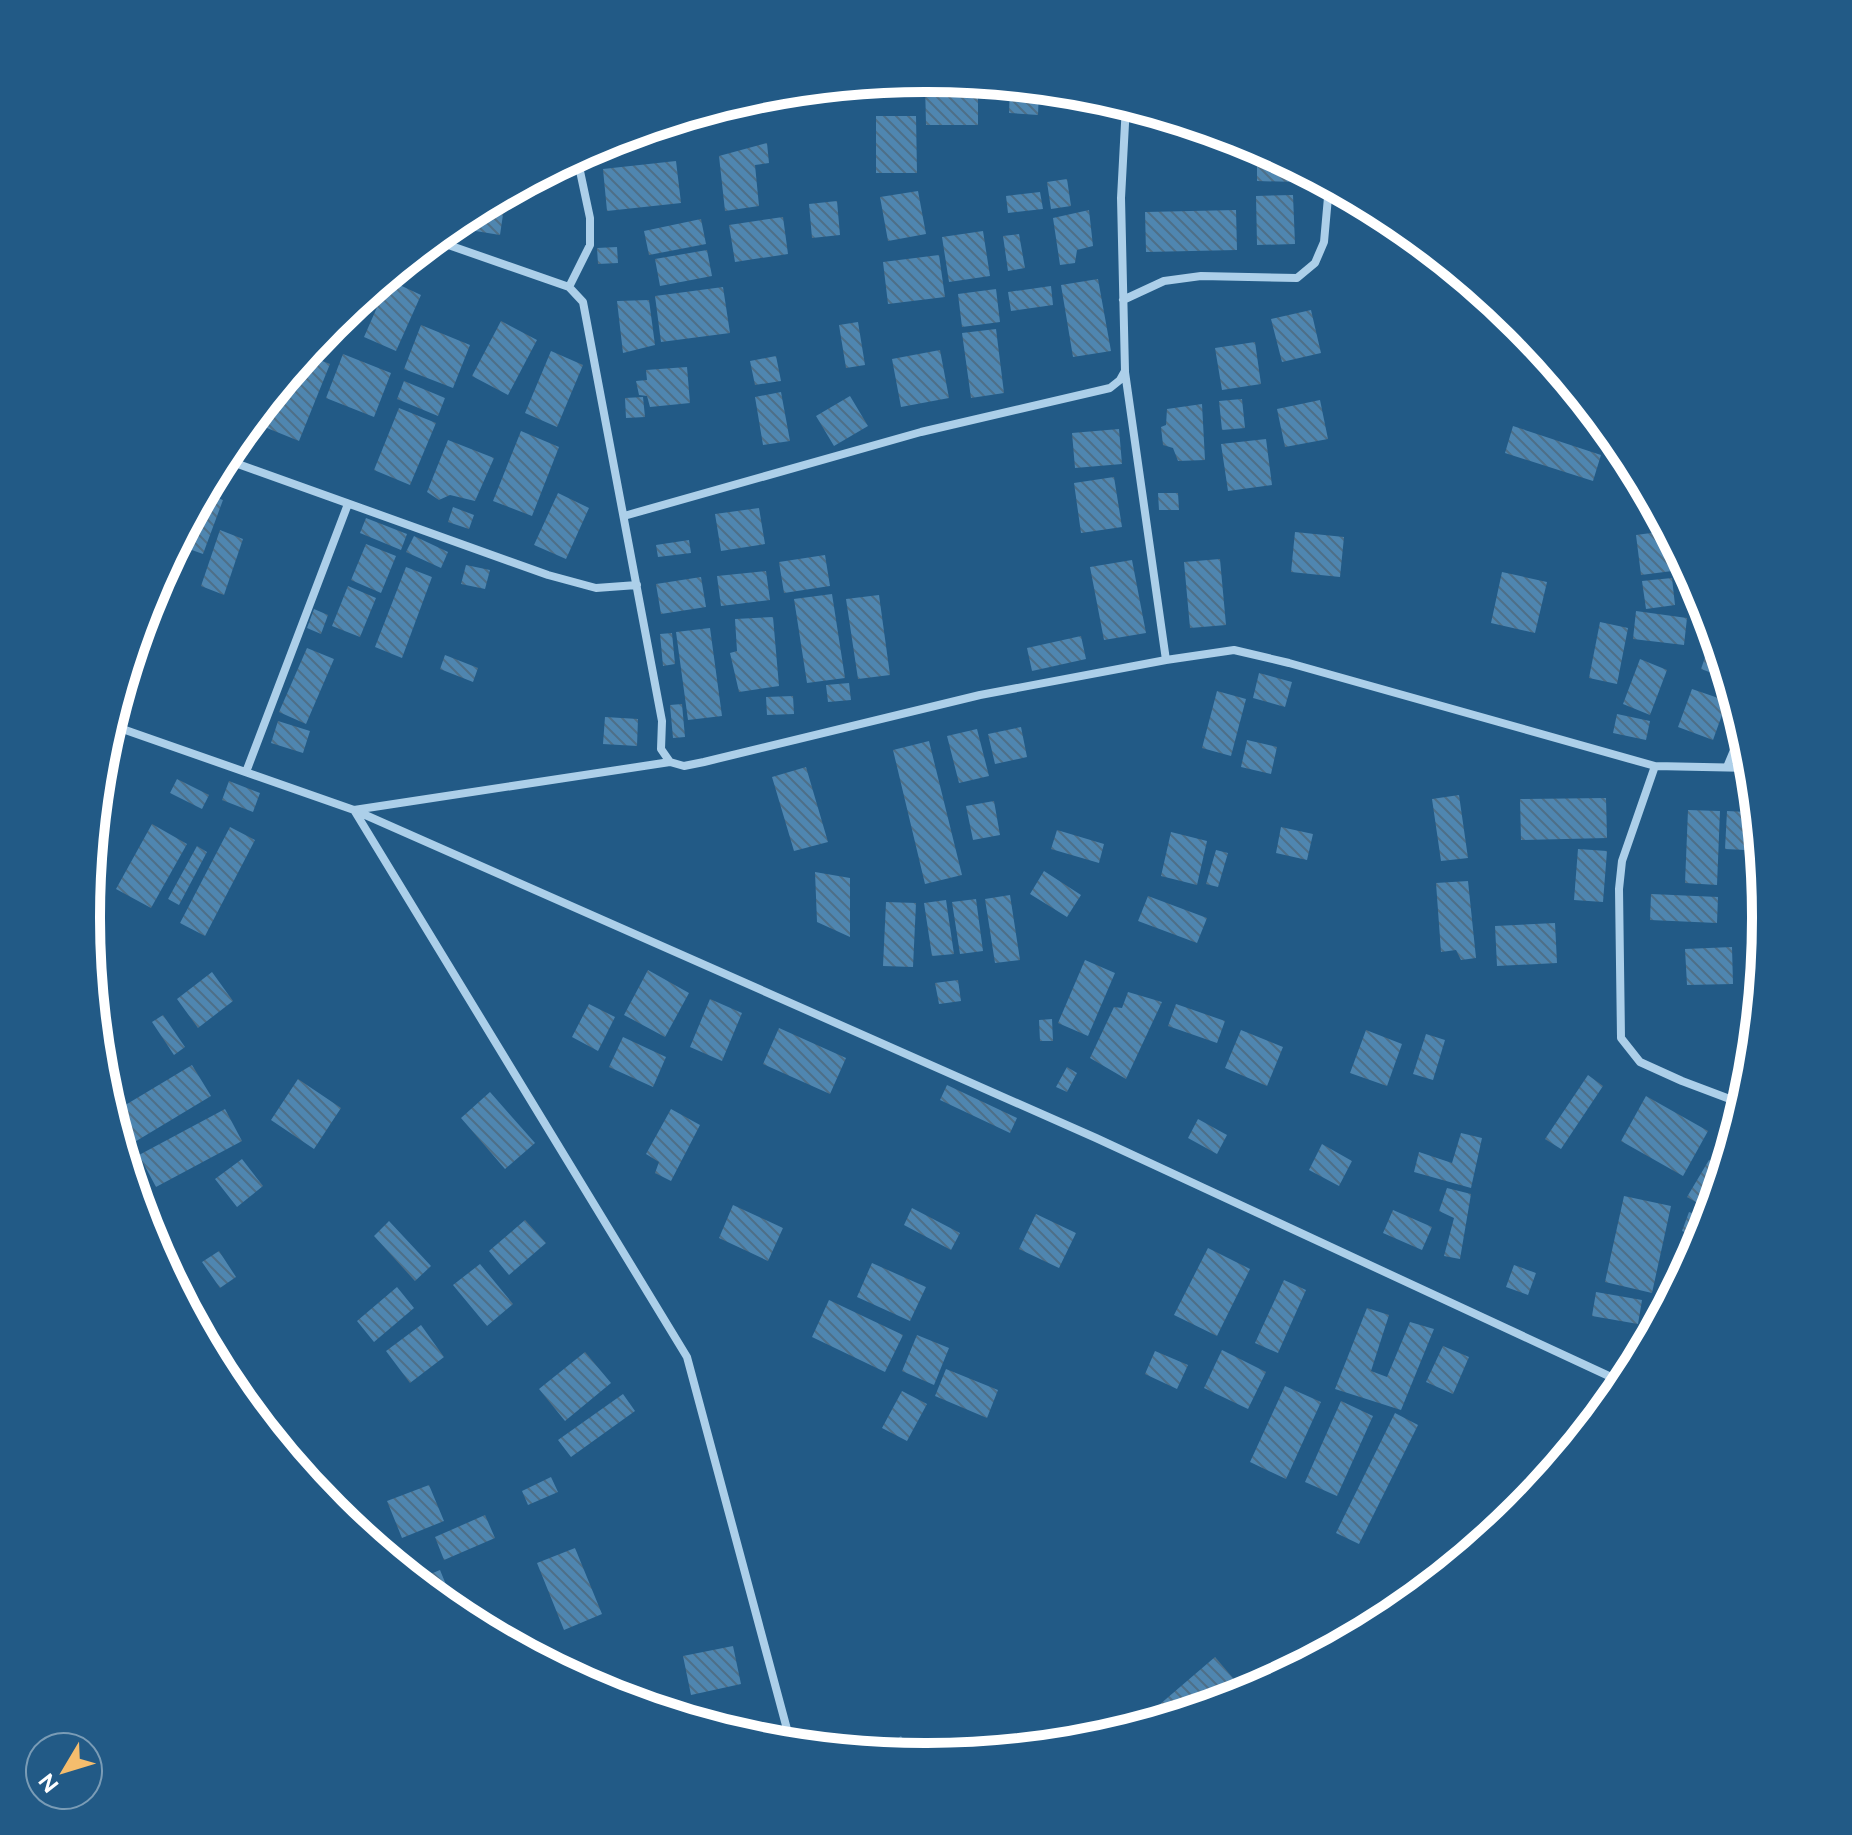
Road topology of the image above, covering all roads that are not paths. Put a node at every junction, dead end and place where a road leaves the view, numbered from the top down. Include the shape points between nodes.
1 (1125, 117) edge
2 (579, 169) edge
3 (1328, 197) edge
4 (448, 245) edge
5 (569, 287) junction
6 (1123, 300) junction
7 (1125, 371) junction
8 (237, 464) edge
9 (348, 504) junction
10 (624, 516) junction
11 (637, 585) junction
12 (1166, 660) junction
13 (123, 729) edge
14 (1734, 749) edge
15 (670, 762) junction
16 (1655, 766) junction
17 (1727, 767) junction
18 (1738, 767) edge
19 (246, 772) junction
20 (354, 810) junction
21 (1731, 1099) edge
22 (1611, 1377) edge
23 (787, 1731) edge

1 - 6 street
2 - 5 street via 590,245
3 - 6 street via 1324,242 1315,263 1297,278 1164,281
4 - 5 street
5 - 10 street via 583,302
6 - 7 street
7 - 10 street via 1110,388 921,432
7 - 12 street
8 - 9 street
9 - 11 street via 548,575 596,588
9 - 19 street
10 - 11 street
11 - 15 street via 662,721 661,749
12 - 15 street via 980,695 704,762
12 - 16 street via 1234,650
13 - 19 street
14 - 17 street
15 - 20 street
16 - 17 street
16 - 21 street via 1620,875 1621,1038 1640,1062
17 - 18 street
19 - 20 street
20 - 22 street via 1096,1138
20 - 23 street via 687,1357

